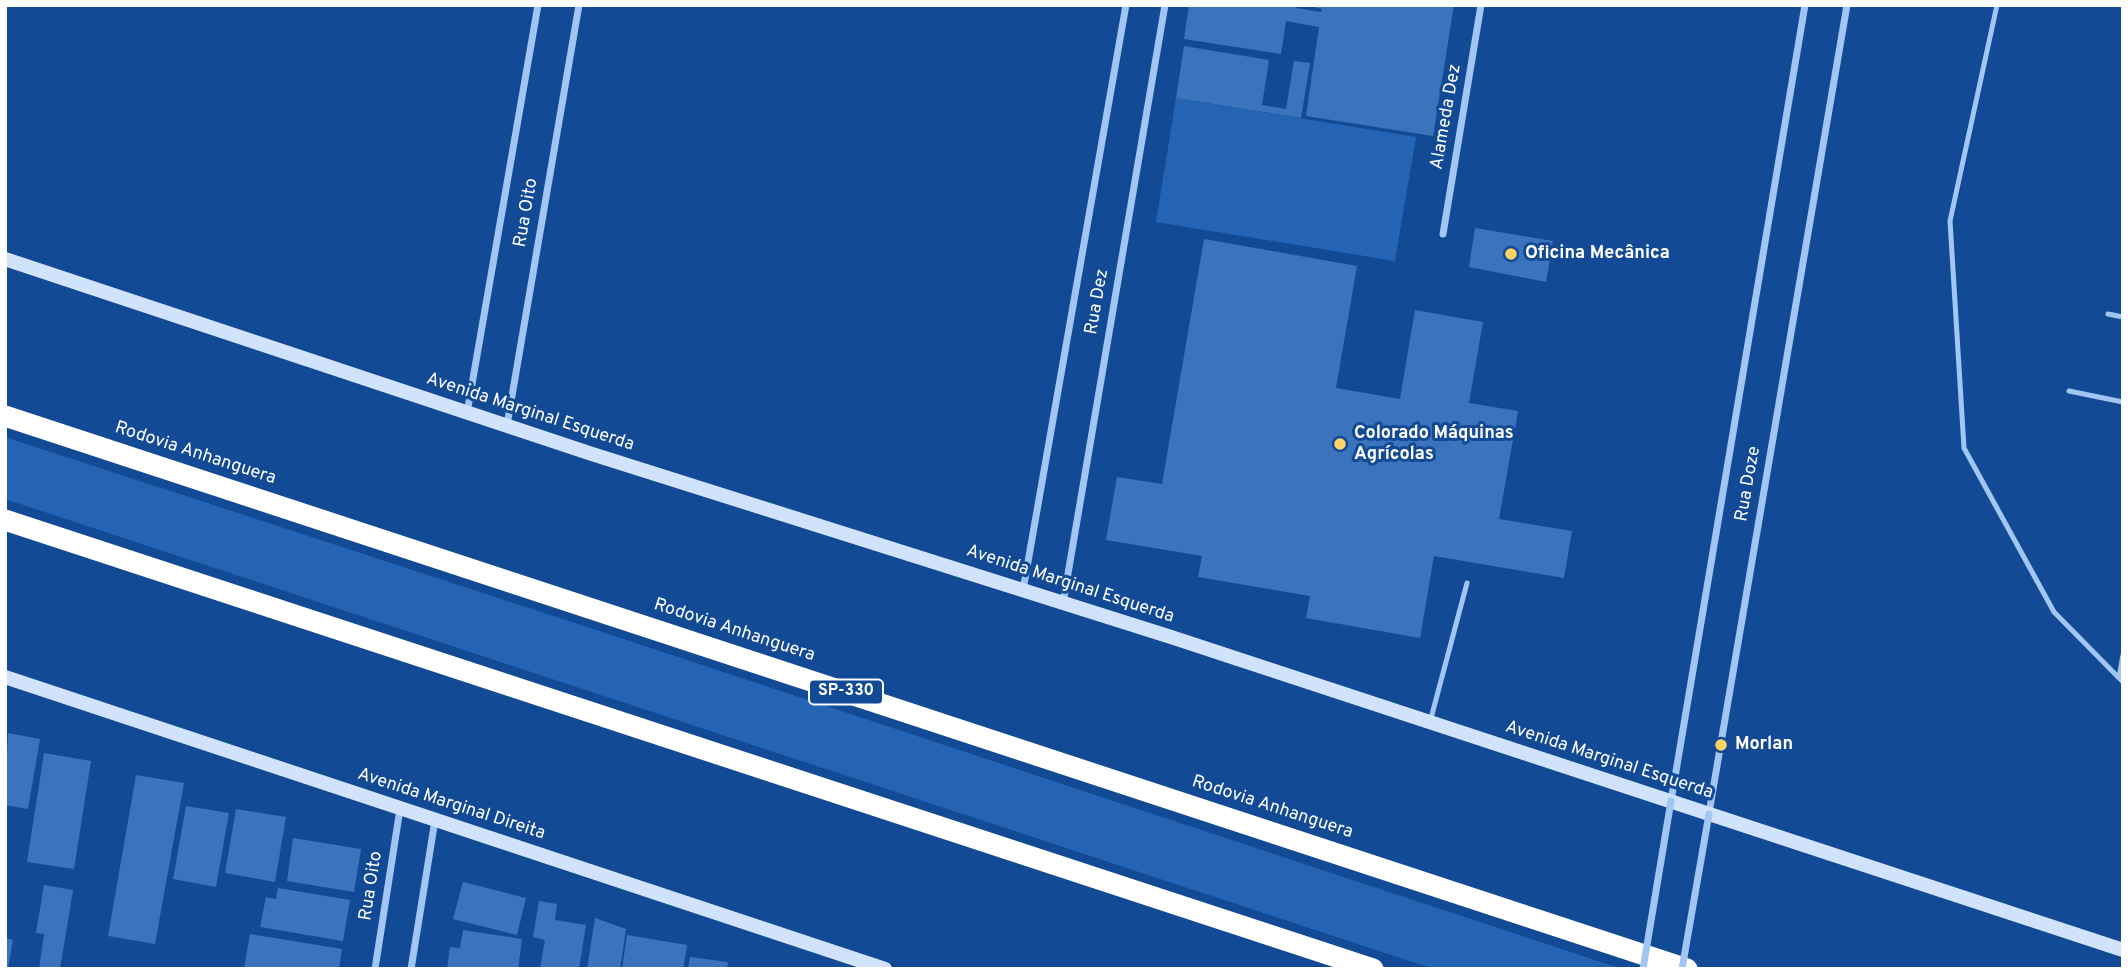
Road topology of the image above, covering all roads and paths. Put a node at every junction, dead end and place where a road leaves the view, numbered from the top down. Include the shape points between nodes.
1 (538, 5) edge
2 (579, 5) edge
3 (1126, 5) edge
4 (1165, 5) edge
5 (1481, 5) edge
6 (1805, 5) edge
7 (1847, 5) edge
8 (1997, 5) edge
9 (1443, 234) dead end
10 (5, 259) edge
11 (2108, 314) dead end
12 (2123, 317) edge
13 (2069, 391) dead end
14 (2123, 402) edge
15 (467, 412) junction
16 (5, 416) edge
17 (507, 426) junction
18 (5, 520) edge
19 (1467, 583) dead end
20 (1023, 590) junction
21 (1063, 603) junction
22 (2123, 655) edge
23 (5, 677) edge
24 (2121, 680) edge
25 (1430, 722) junction
26 (1671, 801) junction
27 (400, 809) junction
28 (1709, 814) junction
29 (435, 820) junction
30 (2123, 950) edge
31 (375, 969) edge
32 (411, 969) edge
33 (885, 969) edge
34 (1373, 969) edge
35 (1643, 969) edge
36 (1684, 969) edge

1 - 15 street, Rua Oito
2 - 17 street, Rua Oito
3 - 20 street, Rua Dez
4 - 21 street, Rua Dez
5 - 9 street, Alameda Dez
6 - 26 street, Rua Doze
7 - 28 street, Rua Doze
8 - 24 lane via 1950,221 1964,448 2054,612
10 - 15 main road, Avenida Marginal Esquerda
11 - 12 lane
13 - 14 lane
15 - 17 main road, Avenida Marginal Esquerda
16 - 36 highway, Rodovia Anhanguera / SP-330
17 - 20 main road, Avenida Marginal Esquerda
18 - 34 highway
19 - 25 lane
20 - 21 main road, Avenida Marginal Esquerda
21 - 25 main road, Avenida Marginal Esquerda
22 - 24 lane
23 - 27 main road, Avenida Marginal Direita
25 - 26 main road, Avenida Marginal Esquerda
26 - 28 main road, Avenida Marginal Esquerda
26 - 35 street, Rua Doze, bridge
27 - 29 main road, Avenida Marginal Direita
27 - 31 street, Rua Oito
28 - 30 main road, Avenida Marginal Esquerda
28 - 36 street, Rua Doze, bridge
29 - 32 street
29 - 33 main road, Avenida Marginal Direita

